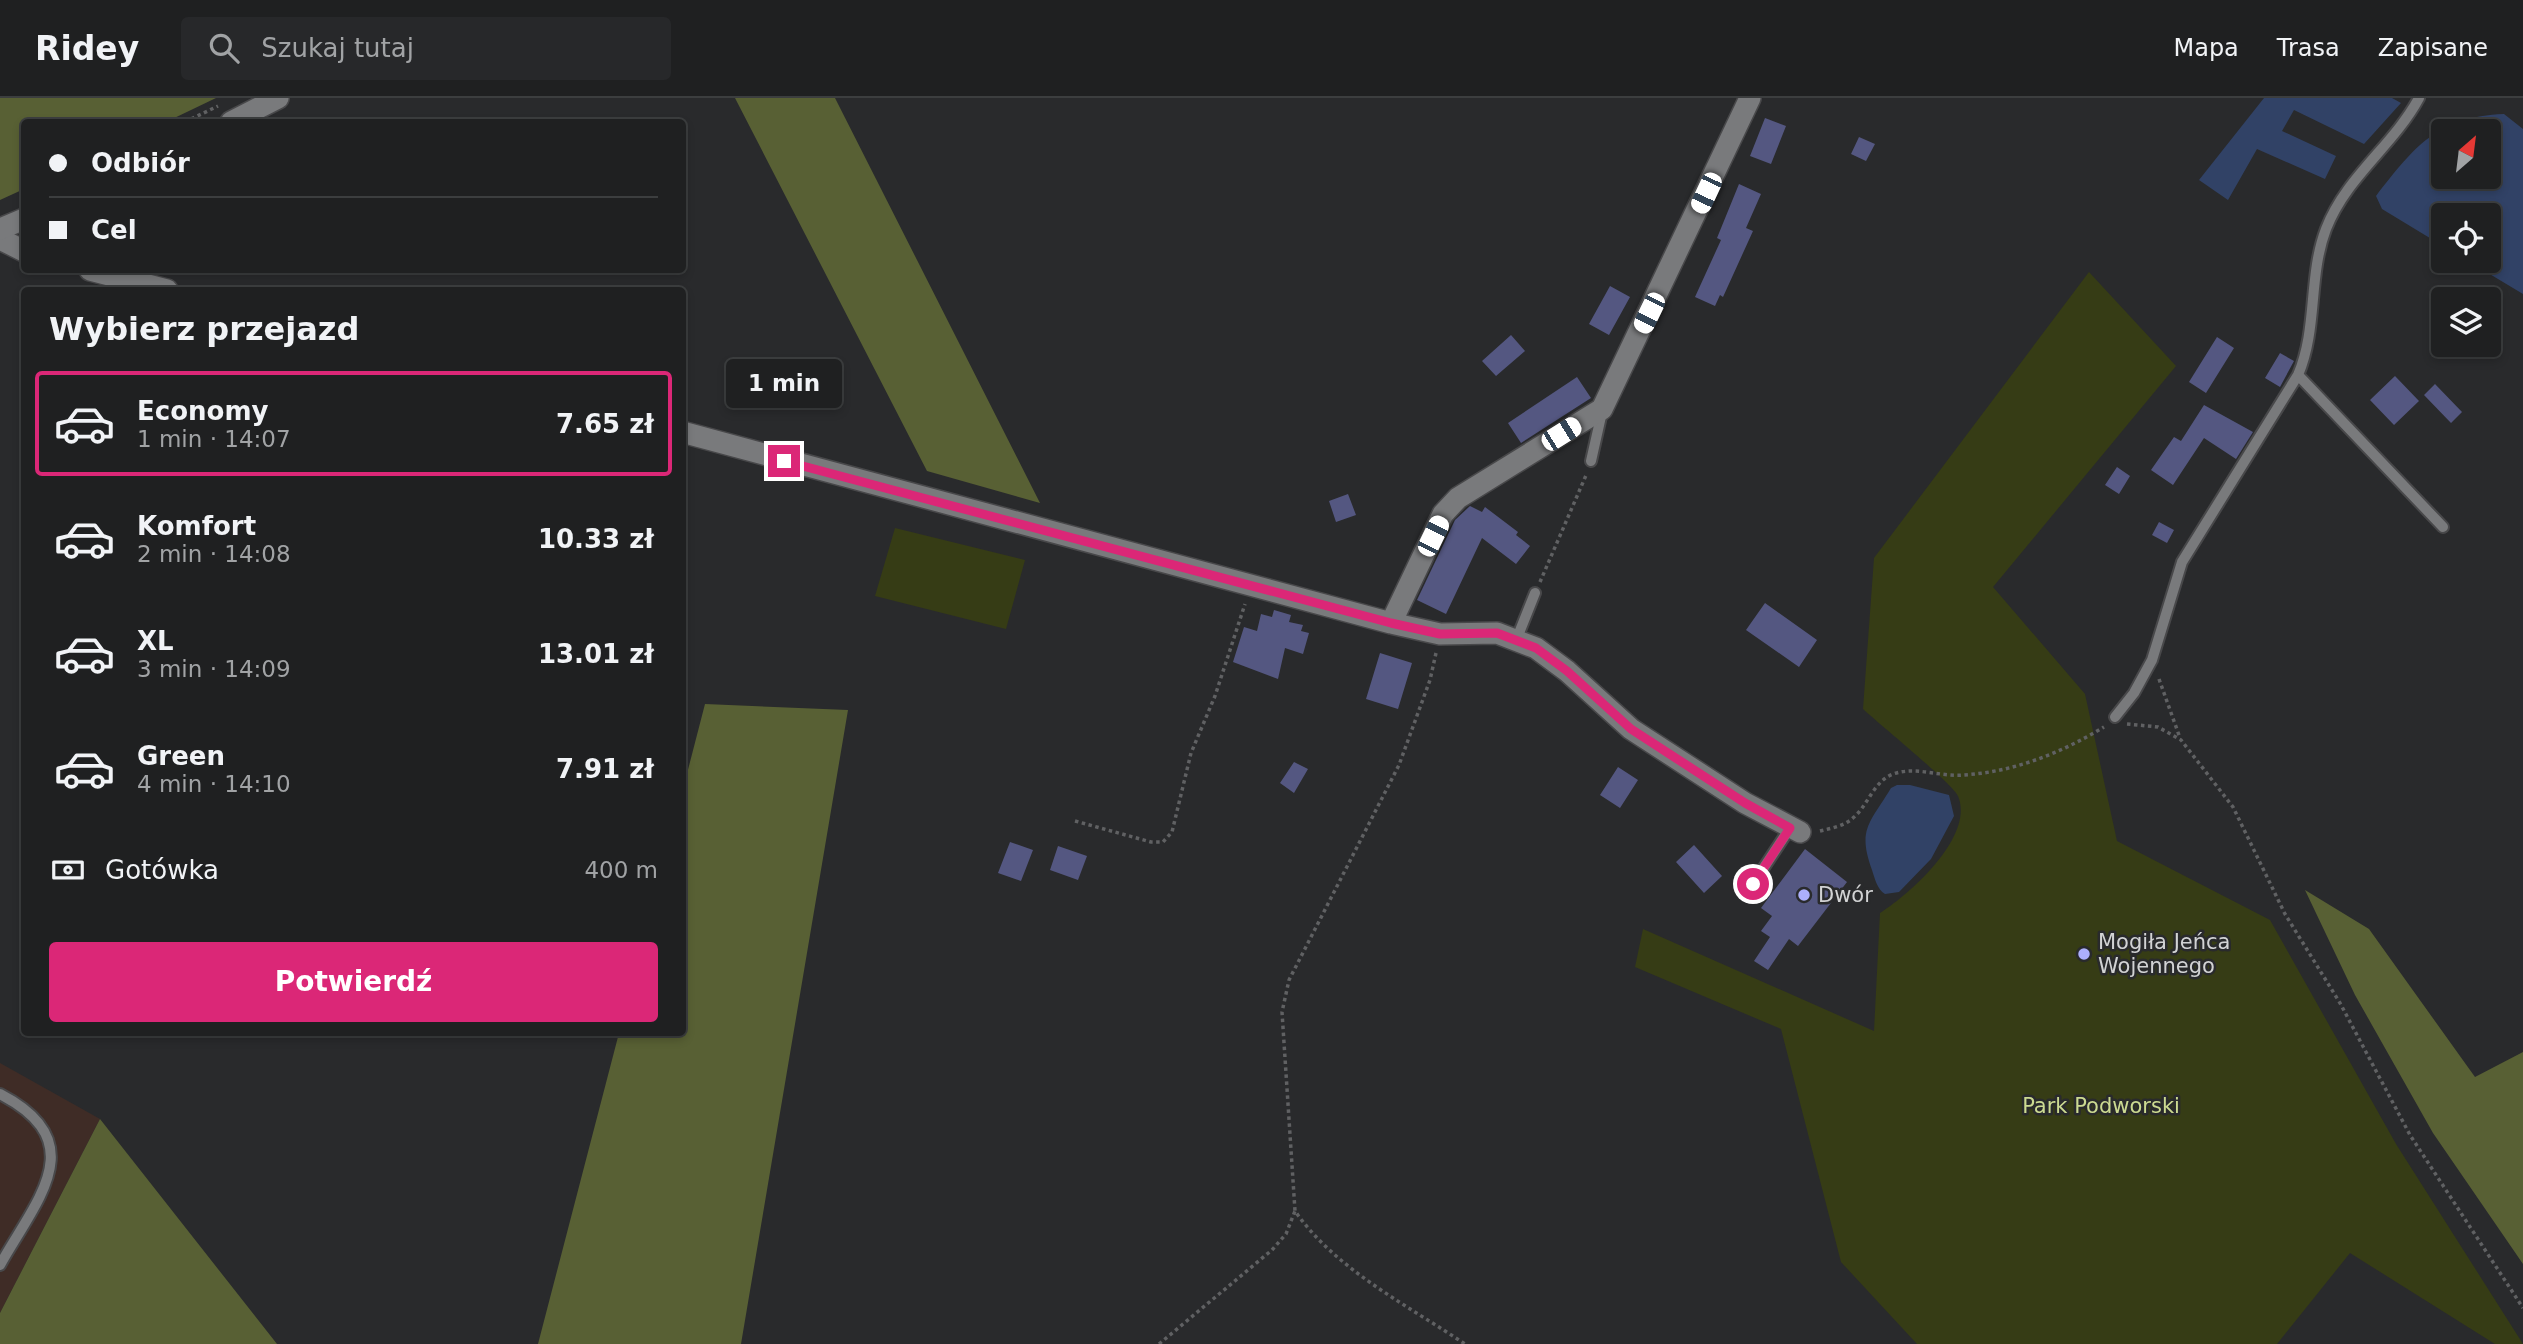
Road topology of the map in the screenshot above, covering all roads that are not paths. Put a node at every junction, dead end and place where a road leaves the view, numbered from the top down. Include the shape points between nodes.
1 (278, 98) edge
2 (1750, 98) edge
3 (2419, 98) edge
4 (227, 113) edge
5 (21, 220) edge
6 (0, 229) edge
7 (0, 239) edge
8 (21, 250) edge
9 (102, 273) edge
10 (155, 287) edge
11 (2298, 375) junction
12 (1602, 409) junction
13 (686, 433) edge
14 (1591, 461) road end
15 (2442, 527) dead end
16 (1535, 593) road end
17 (1391, 623) junction
18 (1517, 639) junction
19 (2111, 721) road end
20 (1795, 830) joint
21 (1753, 884) dead end
22 (0, 1094) edge
23 (0, 1265) edge

1 - 4 street
2 - 12 street
3 - 11 lane via 2333,212 2318,254 2308,346
5 - 6 street
7 - 8 street
9 - 10 street
11 - 15 lane
11 - 19 lane via 2182,562 2151,660 2134,693
12 - 14 lane
12 - 17 street via 1458,498 1443,514
13 - 17 street
16 - 18 lane
17 - 18 street via 1440,634 1497,633
18 - 20 street via 1567,671 1631,729
20 - 21 lane
22 - 23 lane via 43,1125 53,1149 49,1177

